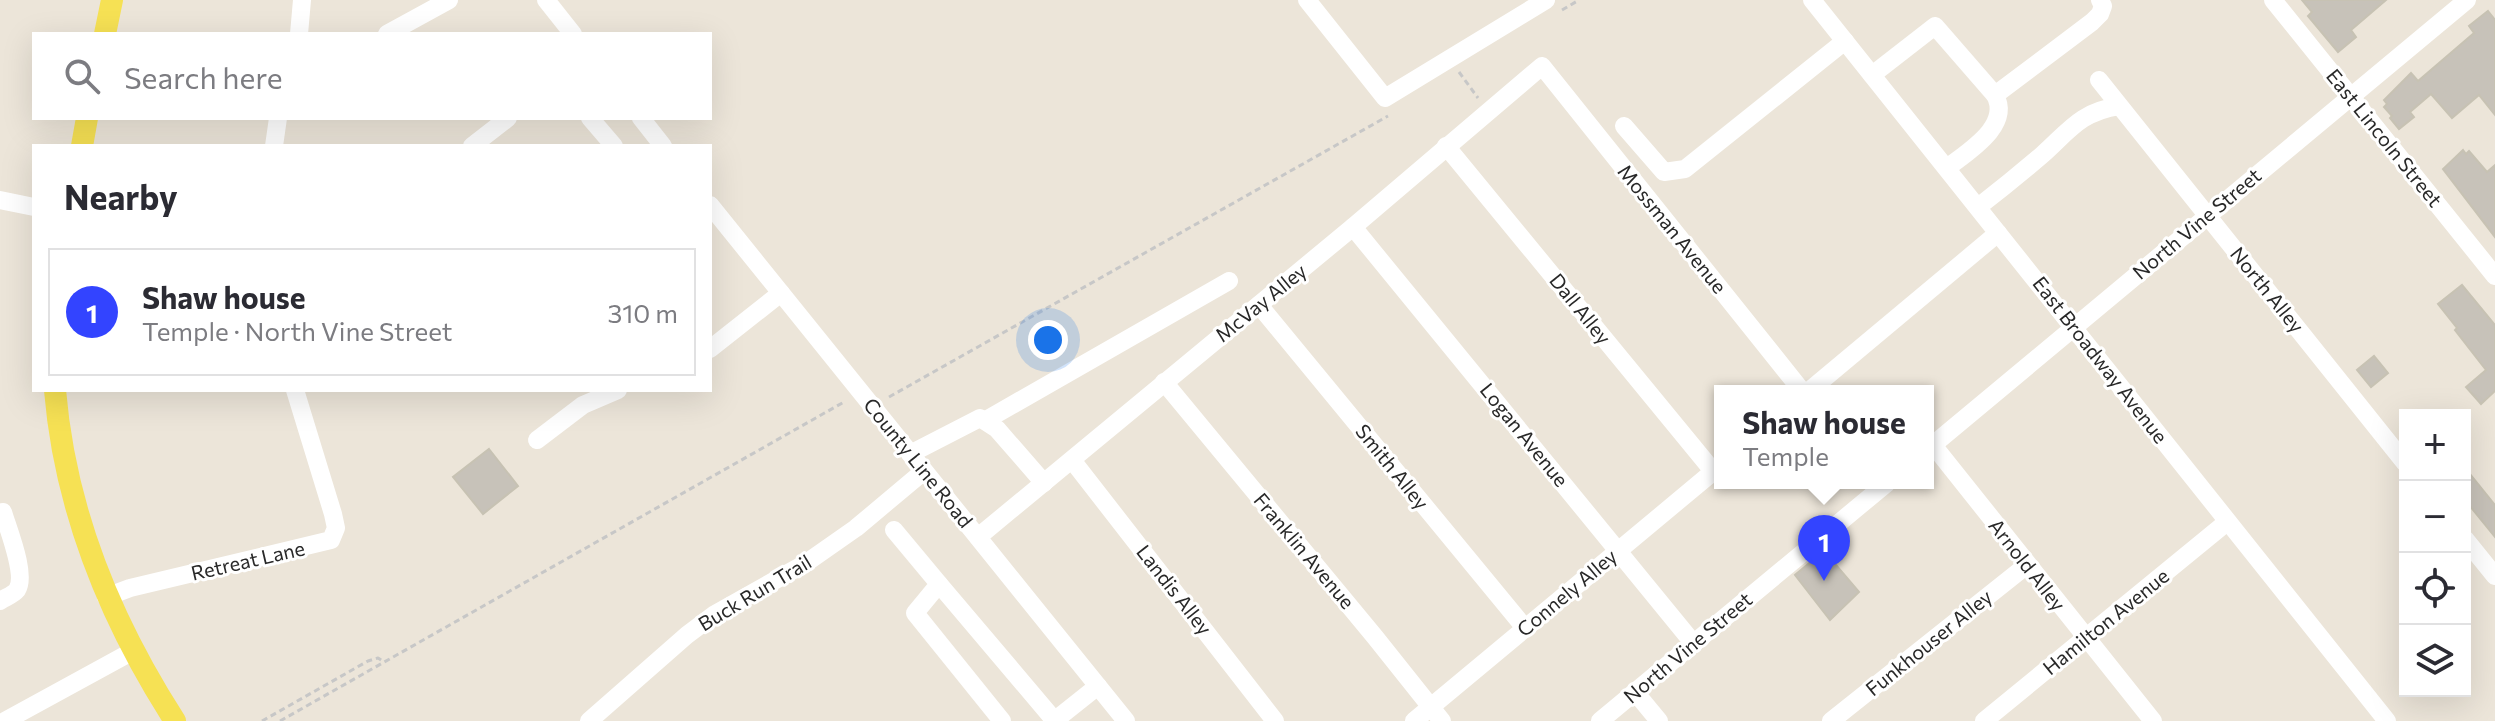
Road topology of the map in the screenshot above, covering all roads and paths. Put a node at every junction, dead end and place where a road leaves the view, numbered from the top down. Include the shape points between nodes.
1 (112, 0) edge
2 (302, 0) edge
3 (449, 0) edge
4 (546, 0) edge
5 (1307, 0) edge
6 (1579, 0) edge
7 (1812, 0) edge
8 (2100, 0) edge
9 (2273, 0) edge
10 (2467, 0) edge
11 (1549, 8) edge
12 (105, 32) edge
13 (299, 32) edge
14 (391, 32) edge
15 (571, 32) edge
16 (1845, 41) junction
17 (1542, 66) joint
18 (1459, 72) dead end
19 (1872, 75) junction
20 (2099, 80) dead end
21 (1995, 95) junction
22 (2350, 97) junction
23 (2119, 106) junction
24 (1488, 110) junction
25 (1396, 112) dead end
26 (87, 120) edge
27 (278, 120) edge
28 (505, 120) edge
29 (592, 120) edge
30 (642, 120) edge
31 (1624, 126) dead end
32 (82, 144) edge
33 (274, 144) edge
34 (475, 144) edge
35 (612, 144) edge
36 (658, 144) edge
37 (1446, 146) junction
38 (1947, 168) junction
39 (0, 200) edge
40 (32, 207) edge
41 (712, 207) edge
42 (1978, 207) junction
43 (2207, 215) junction
44 (1353, 227) junction
45 (1998, 233) junction
46 (2495, 276) edge
47 (1229, 281) dead end
48 (781, 293) junction
49 (1259, 305) junction
50 (2074, 328) junction
51 (712, 347) edge
52 (1164, 382) junction
53 (1797, 385) edge
54 (1816, 385) edge
55 (55, 392) edge
56 (296, 392) edge
57 (613, 392) edge
58 (867, 401) junction
59 (986, 420) junction
60 (537, 440) dead end
61 (1934, 445) edge
62 (1934, 451) edge
63 (910, 454) junction
64 (2399, 455) edge
65 (1072, 460) junction
66 (1714, 466) edge
67 (1714, 470) edge
68 (924, 471) junction
69 (1044, 483) junction
70 (1876, 489) edge
71 (3, 512) dead end
72 (2227, 522) junction
73 (894, 530) dead end
74 (978, 537) junction
75 (2471, 546) edge
76 (1618, 550) junction
77 (2027, 565) junction
78 (2495, 576) edge
79 (939, 584) junction
80 (106, 597) junction
81 (0, 601) edge
82 (1525, 628) junction
83 (2085, 638) junction
84 (1694, 644) junction
85 (133, 651) junction
86 (384, 662) junction
87 (1098, 686) junction
88 (1635, 692) junction
89 (1436, 714) edge
90 (5, 721) edge
91 (175, 721) edge
92 (262, 721) edge
93 (280, 721) edge
94 (589, 721) edge
95 (1002, 721) edge
96 (1055, 721) edge
97 (1126, 721) edge
98 (1275, 721) edge
99 (1414, 721) edge
100 (1600, 721) edge
101 (1659, 721) edge
102 (1831, 721) edge
103 (1984, 721) edge
104 (2153, 721) edge
105 (2387, 721) edge

1 - 12 main road
2 - 13 street
3 - 14 street
4 - 15 street
5 - 11 street via 1385,98
6 - 11 path
7 - 16 street, East Broadway Avenue
8 - 21 street via 2103,6 2092,22
9 - 22 street, East Lincoln Street
10 - 22 street, North Vine Street
16 - 19 street, East Broadway Avenue
16 - 31 street via 1685,169 1664,172
17 - 24 street, McVay Alley
17 - 53 street, Mossman Avenue
18 - 24 path
19 - 21 street via 1935,26
19 - 38 street, East Broadway Avenue
20 - 23 street, North Alley
21 - 38 street via 1999,111 1993,129
22 - 43 street, North Vine Street
22 - 46 street, East Lincoln Street
23 - 42 street via 2082,118
23 - 43 street, North Alley
24 - 37 street, McVay Alley
25 - 58 path via 882,402
26 - 32 main road
27 - 33 street
28 - 34 street
29 - 35 street
30 - 36 street
37 - 44 street, McVay Alley
37 - 66 street, Dall Alley
38 - 42 street, East Broadway Avenue
39 - 40 street
41 - 48 street, County Line Road
42 - 45 street, East Broadway Avenue
43 - 50 street, North Vine Street
43 - 64 street, North Alley
44 - 49 street, McVay Alley
44 - 76 street, Logan Avenue
45 - 50 street, East Broadway Avenue
45 - 54 street
47 - 59 street
48 - 51 street
48 - 58 street, County Line Road
49 - 52 street, McVay Alley
49 - 82 street, Smith Alley
50 - 61 street, North Vine Street
50 - 72 street, East Broadway Avenue
52 - 65 street, McVay Alley
52 - 89 street, Franklin Avenue
55 - 80 main road via 74,505
56 - 80 street, Retreat Lane via 333,514 336,528 331,540
57 - 60 street via 583,405
58 - 63 street, County Line Road
58 - 86 path via 849,399
59 - 63 street via 980,418
59 - 69 street
62 - 77 street, Arnold Alley
63 - 68 street, County Line Road
65 - 69 street, McVay Alley
65 - 98 street, Landis Alley
67 - 76 street, Connely Alley
68 - 74 street, County Line Road
68 - 94 street, Buck Run Trail via 806,563 715,614
69 - 74 street, McVay Alley
70 - 84 street, North Vine Street
71 - 81 street via 20,582 15,593
72 - 83 street, Hamilton Avenue
72 - 105 street, East Broadway Avenue
73 - 79 street
74 - 87 street, County Line Road
75 - 78 street
76 - 82 street, Connely Alley
76 - 84 street, Logan Avenue
77 - 83 street, Arnold Alley
77 - 102 street, Funkhouser Alley
79 - 95 street via 915,613
79 - 96 street
80 - 85 main road
82 - 89 street, Connely Alley
83 - 103 street, Hamilton Avenue
83 - 104 street, Arnold Alley
84 - 88 street, North Vine Street
85 - 90 street
85 - 91 main road
86 - 92 path via 368,661
86 - 93 path
87 - 96 street
87 - 97 street, County Line Road
88 - 100 street, North Vine Street
88 - 101 street
89 - 99 street, Connely Alley

